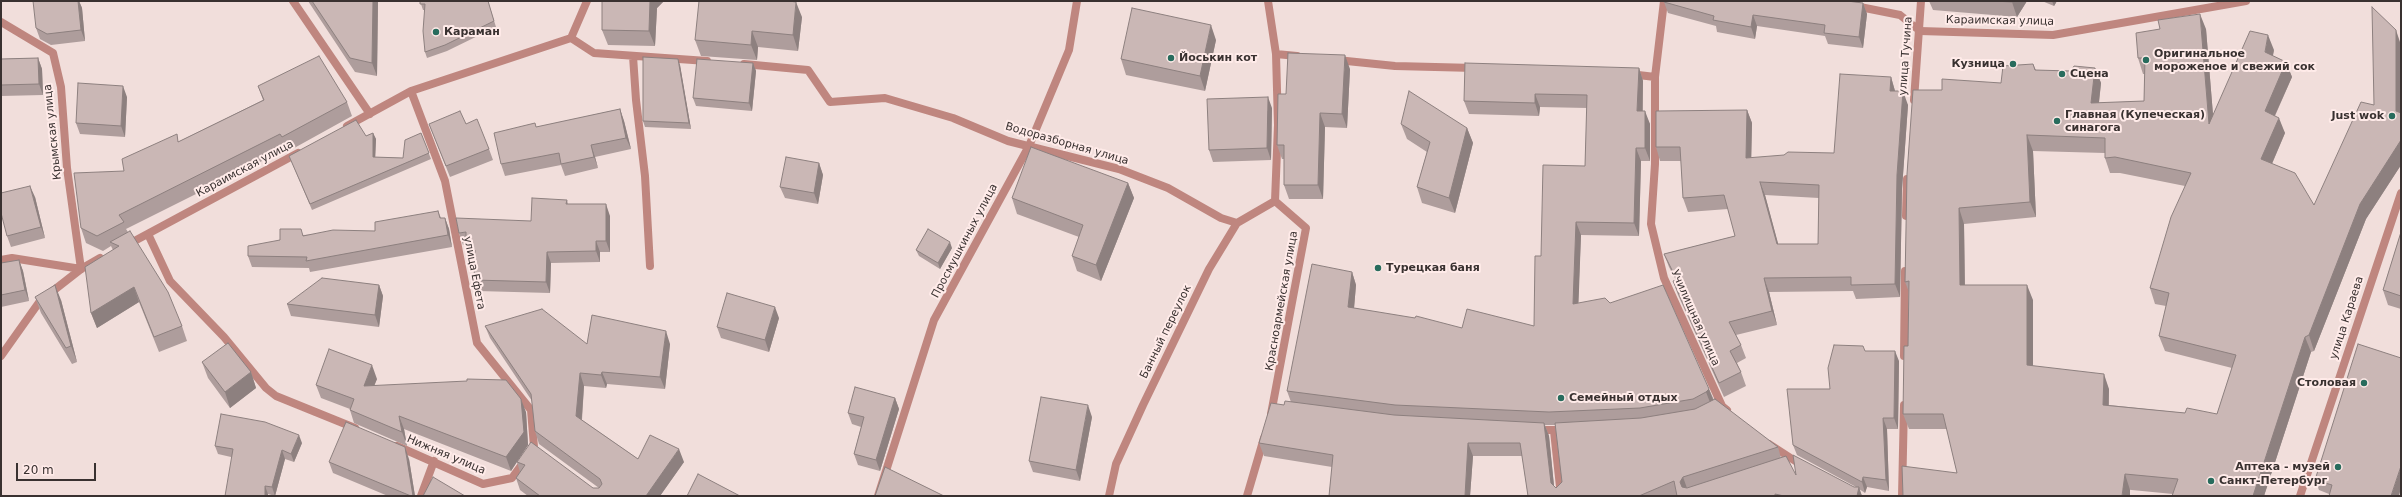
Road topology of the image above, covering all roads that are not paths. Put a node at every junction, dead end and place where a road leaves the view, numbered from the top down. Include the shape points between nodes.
1 (293, 1) edge
2 (587, 1) edge
3 (1077, 1) edge
4 (1268, 1) edge
5 (1664, 1) edge
6 (1921, 1) edge
7 (2246, 1) edge
8 (1845, 4) edge
9 (1, 22) edge
10 (1920, 31) junction
11 (571, 38) junction
12 (1276, 54) junction
13 (633, 56) junction
14 (1308, 58) edge
15 (1332, 60) edge
16 (713, 62) edge
17 (736, 64) edge
18 (1482, 68) edge
19 (1624, 73) edge
20 (1655, 77) junction
21 (411, 91) junction
22 (1913, 110) edge
23 (370, 114) junction
24 (342, 129) edge
25 (1029, 146) junction
26 (307, 148) edge
27 (1908, 174) edge
28 (2401, 193) edge
29 (1275, 202) junction
30 (1237, 223) junction
31 (1906, 229) edge
32 (148, 234) junction
33 (121, 248) edge
34 (108, 255) edge
35 (1, 260) edge
36 (1906, 260) edge
37 (650, 266) dead end
38 (81, 269) junction
39 (1, 356) edge
40 (1904, 362) edge
41 (1904, 394) edge
42 (1734, 416) edge
43 (1530, 430) edge
44 (1574, 430) edge
45 (362, 431) edge
46 (1554, 431) junction
47 (1762, 439) edge
48 (391, 443) edge
49 (537, 450) joint
50 (434, 461) junction
51 (1797, 462) junction
52 (1783, 466) edge
53 (1811, 470) edge
54 (421, 496) edge
55 (878, 496) edge
56 (1109, 496) edge
57 (1247, 496) edge
58 (1561, 496) edge
59 (1902, 496) edge
60 (2300, 496) edge

1 - 23 street
2 - 11 street
3 - 25 street, Просмушкиных улица via 1069,50
4 - 12 street
5 - 20 street, Училищная улица
6 - 10 street, улица Тучина
7 - 10 street, Караимская улица via 2053,35
8 - 10 street via 1900,15
9 - 38 street, Крымская улица via 53,53 61,87 67,168
10 - 22 street, улица Тучина
11 - 13 street via 594,53
11 - 21 street
12 - 14 street
12 - 29 street via 1278,124
13 - 16 street
13 - 37 street via 645,176
15 - 18 street via 1395,66
17 - 25 street, Водоразборная улица via 808,70 830,102 886,98 953,118 1008,141
19 - 20 street
20 - 42 street, Училищная улица via 1655,164 1651,224 1664,278 1719,407
21 - 23 street
21 - 49 street, улица Ефета via 445,181 477,343 531,410
23 - 24 street
25 - 30 street, Водоразборная улица via 1120,169 1168,188 1221,218
25 - 55 street, Просмушкиных улица via 934,320
26 - 32 street, Караимская улица
27 - 31 street
28 - 60 street, улица Караева
29 - 30 street, Банный переулок
29 - 57 street, Красноармейская улица via 1306,228 1277,408 1268,425
30 - 56 street, Банный переулок via 1209,269 1142,405 1116,464
32 - 33 street, Караимская улица
32 - 45 street via 170,281 224,336 266,388 276,396
34 - 38 street
35 - 38 street via 12,258
36 - 40 street
38 - 39 street via 40,301
41 - 59 street
43 - 46 street
44 - 46 street
46 - 58 street
47 - 51 street
48 - 50 street, Нижняя улица
49 - 50 street, Нижняя улица via 512,478 483,484
50 - 54 street
51 - 52 street
51 - 53 street

